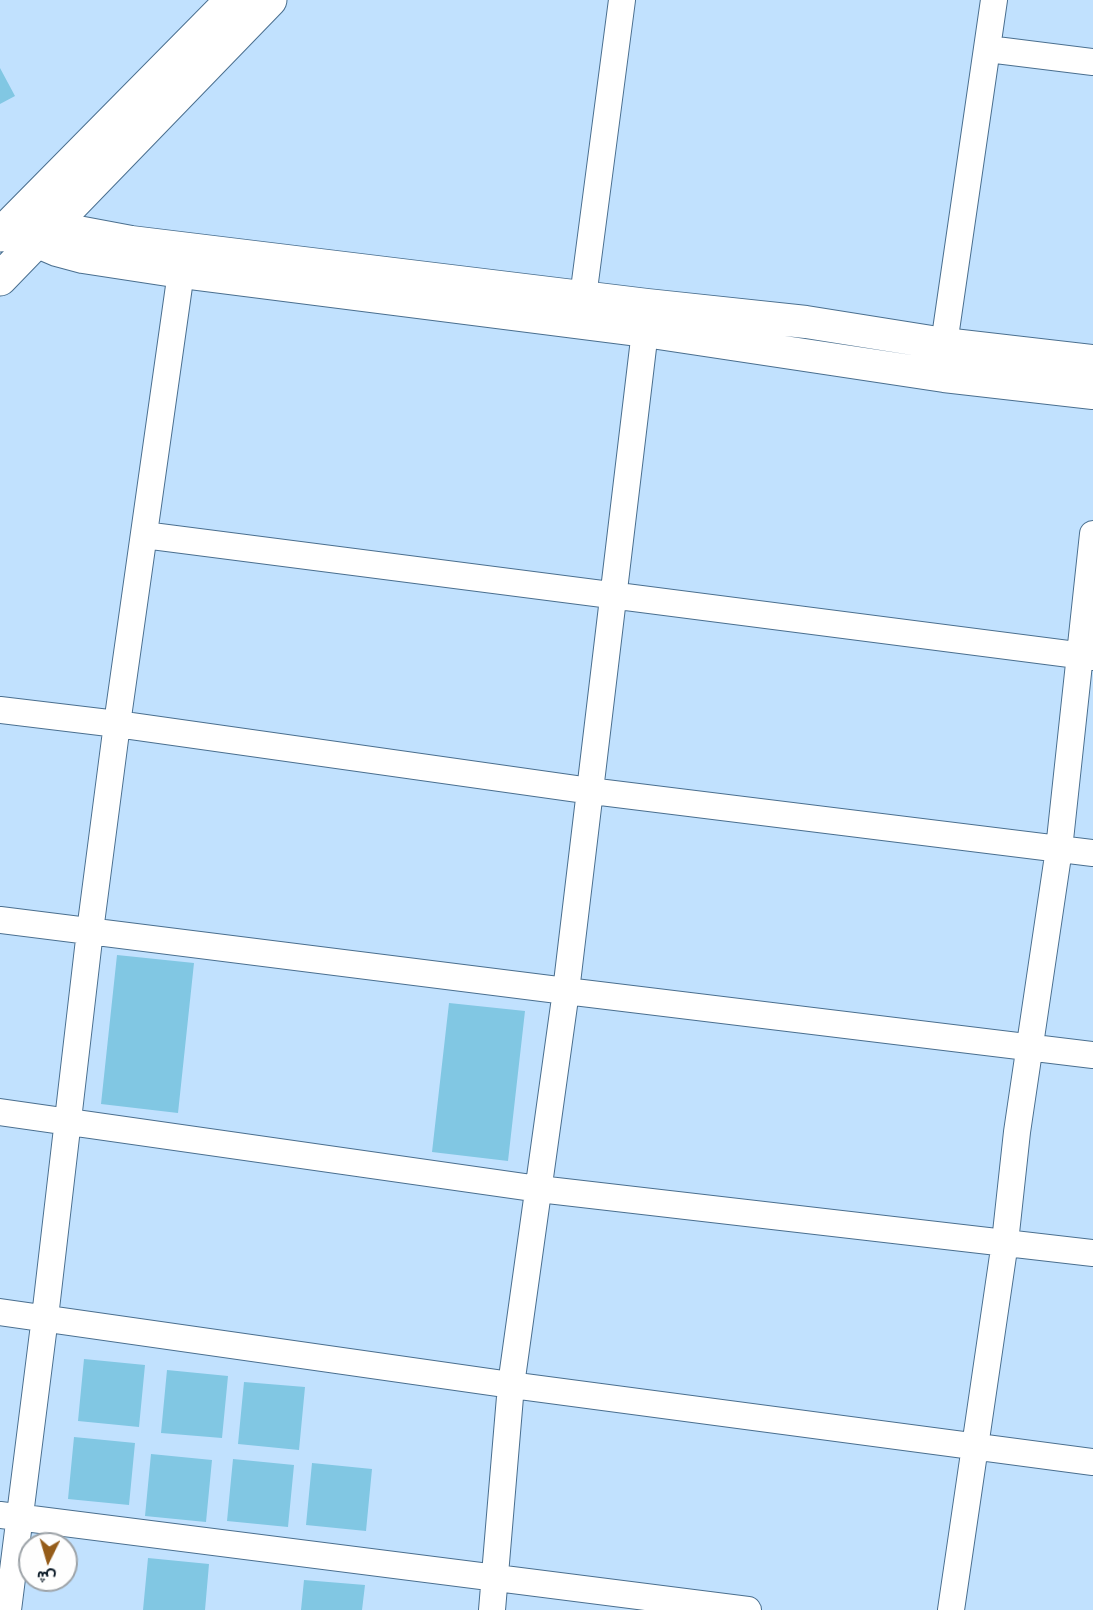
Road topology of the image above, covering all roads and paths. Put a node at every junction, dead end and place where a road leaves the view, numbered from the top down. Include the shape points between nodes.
1 (232, 0) edge
2 (270, 0) edge
3 (622, 0) edge
4 (994, 0) edge
5 (988, 49) junction
6 (1093, 62) edge
7 (26, 225) edge
8 (181, 272) junction
9 (0, 279) edge
10 (583, 297) junction
11 (645, 331) junction
12 (944, 344) junction
13 (1093, 361) edge
14 (1093, 393) edge
15 (1093, 534) edge
16 (144, 535) junction
17 (614, 597) junction
18 (1087, 656) edge
19 (0, 710) edge
20 (117, 724) junction
21 (591, 791) junction
22 (1059, 849) junction
23 (1093, 853) edge
24 (0, 920) edge
25 (90, 931) junction
26 (566, 992) junction
27 (1030, 1047) junction
28 (1093, 1055) edge
29 (0, 1112) edge
30 (67, 1121) junction
31 (539, 1189) junction
32 (1005, 1242) junction
33 (1093, 1253) edge
34 (0, 1312) edge
35 (45, 1317) junction
36 (511, 1385) junction
37 (974, 1447) junction
38 (1093, 1462) edge
39 (9, 1517) edge
40 (496, 1578) junction
41 (8, 1610) edge
42 (492, 1610) edge
43 (748, 1610) edge
44 (951, 1610) edge

1 - 7 main road
2 - 7 main road
3 - 10 street
4 - 5 street
5 - 6 street
5 - 12 street
7 - 8 street via 57,250
7 - 9 main road
7 - 10 street via 131,242
8 - 11 street
8 - 16 street
10 - 12 street via 806,322
11 - 14 street via 944,376
11 - 17 street
12 - 13 street
15 - 18 street
16 - 17 street
16 - 20 street
17 - 18 street
17 - 21 street
18 - 22 street
19 - 20 street
20 - 21 street
20 - 25 street
21 - 22 street
21 - 26 street
22 - 23 street
22 - 27 street
24 - 25 street
25 - 26 street
25 - 30 street
26 - 27 street
26 - 31 street
27 - 28 street
27 - 32 street
29 - 30 street
30 - 31 street
30 - 35 street
31 - 32 street
31 - 36 street
32 - 33 street
32 - 37 street
34 - 35 street
35 - 36 street
35 - 39 street
36 - 37 street
36 - 40 street
37 - 38 street
37 - 44 street
39 - 40 street
39 - 41 street
40 - 42 street
40 - 43 street

